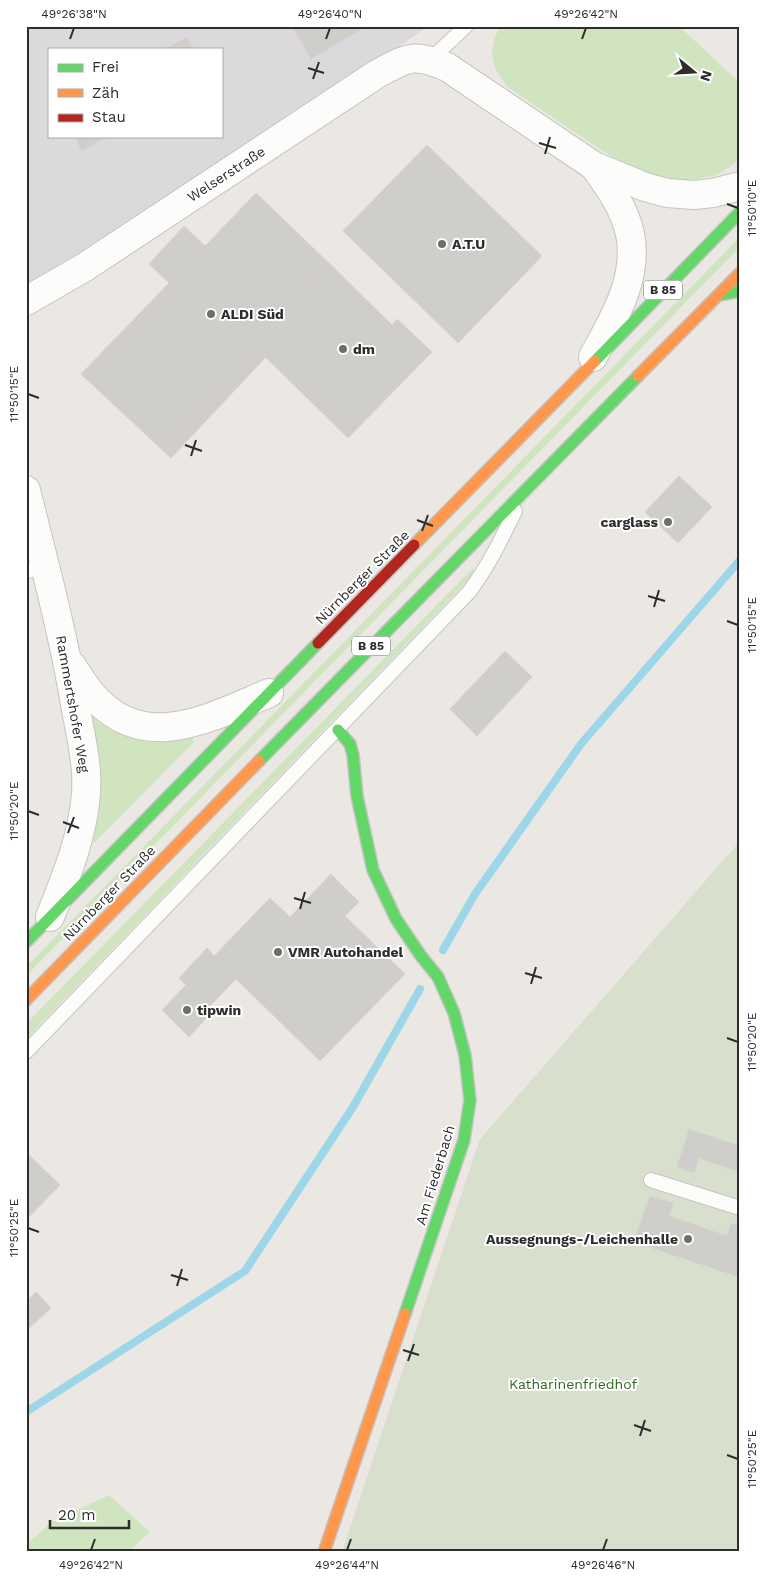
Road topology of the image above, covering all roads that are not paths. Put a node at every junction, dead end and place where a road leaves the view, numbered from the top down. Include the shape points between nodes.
1 (466, 26) edge
2 (430, 60) junction
3 (594, 166) junction
4 (740, 186) edge
5 (740, 212) edge
6 (740, 273) edge
7 (740, 291) edge
8 (719, 295) junction
9 (26, 301) edge
10 (587, 368) junction
11 (525, 489) junction
12 (26, 490) edge
13 (35, 568) edge
14 (68, 660) junction
15 (269, 693) junction
16 (338, 730) junction
17 (50, 917) junction
18 (26, 942) edge
19 (26, 1000) edge
20 (26, 1052) edge
21 (651, 1180) dead end
22 (740, 1208) edge
23 (324, 1552) edge

1 - 2 lane
2 - 3 street, Welserstraße via 447,67
2 - 9 street, Welserstraße via 413,58 401,61 378,74 85,267
3 - 4 street, Welserstraße via 667,193 694,195
3 - 10 street, Welserstraße via 624,215 630,234 632,260 616,314
5 - 10 main road, Nürnberger Straße / B 85
6 - 8 main road, Nürnberger Straße / B 85
7 - 8 main road
8 - 11 main road, Nürnberger Straße / B 85
10 - 15 main road, Nürnberger Straße / B 85
11 - 16 lane via 483,574
11 - 19 main road, Nürnberger Straße / B 85
12 - 13 street, Rammertshofer Weg
13 - 14 street, Rammertshofer Weg
14 - 15 street via 90,692 110,712 146,728 187,724
14 - 17 street, Rammertshofer Weg via 85,758 86,792 75,851
15 - 17 main road, Nürnberger Straße / B 85
16 - 20 lane
16 - 23 main road, Am Fiederbach via 350,744 353,755 357,796 373,870 396,919 438,977 454,1013 466,1054 470,1100 464,1140
17 - 18 main road, Nürnberger Straße / B 85
21 - 22 lane

